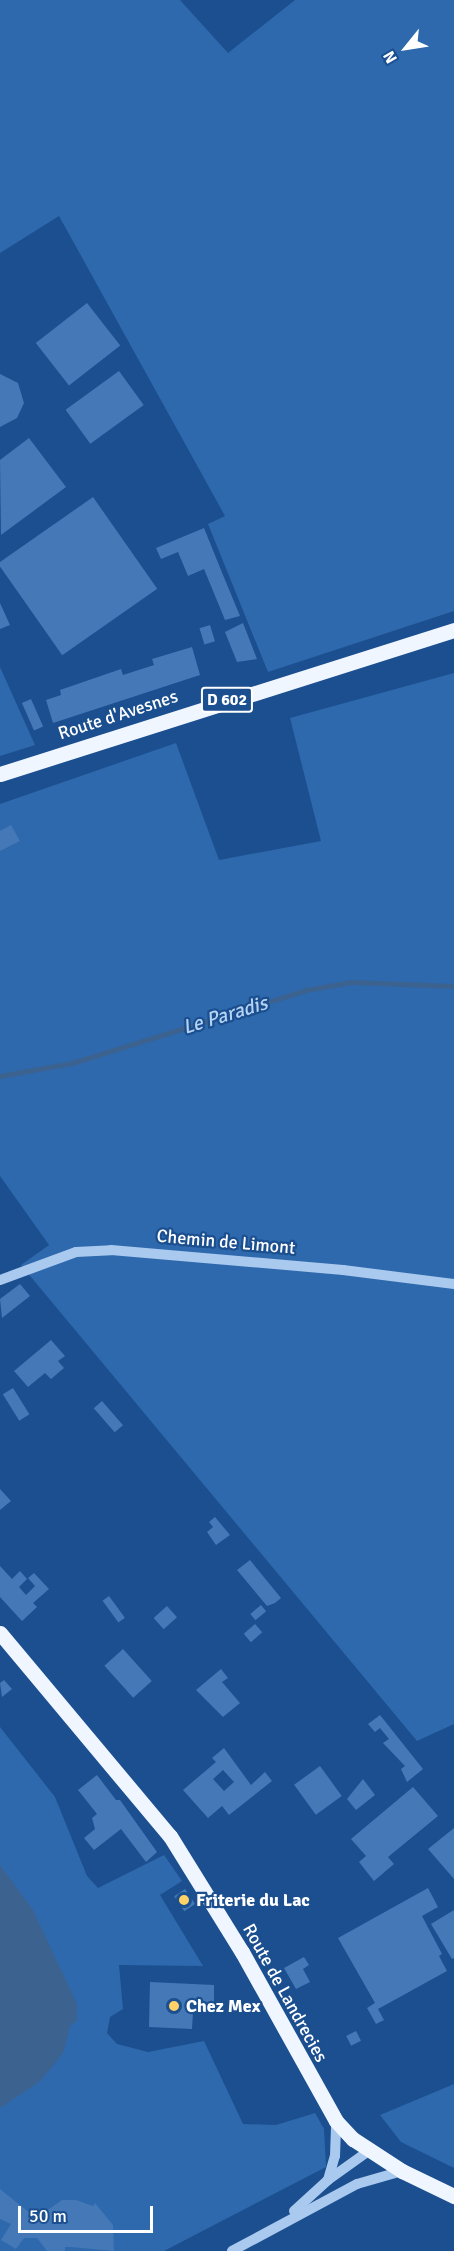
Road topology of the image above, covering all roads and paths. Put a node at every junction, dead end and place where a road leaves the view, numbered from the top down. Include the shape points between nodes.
1 (454, 630) edge
2 (0, 774) edge
3 (0, 1280) edge
4 (454, 1284) edge
5 (0, 1633) edge
6 (336, 2121) junction
7 (370, 2150) junction
8 (402, 2170) junction
9 (328, 2180) junction
10 (454, 2196) edge
11 (282, 2222) junction
12 (232, 2251) edge

1 - 2 main road, Route d'Avesnes / D 602
3 - 4 street, Chemin de Limont via 76,1252 111,1250
5 - 6 main road, Route de Landrecies via 170,1836 236,1942
6 - 7 main road, Route de Landrecies
6 - 9 street via 335,2156
7 - 8 main road, Route de Landrecies
7 - 9 street
8 - 10 main road, Route de Landrecies
8 - 11 street via 357,2184
9 - 11 street
11 - 12 street

